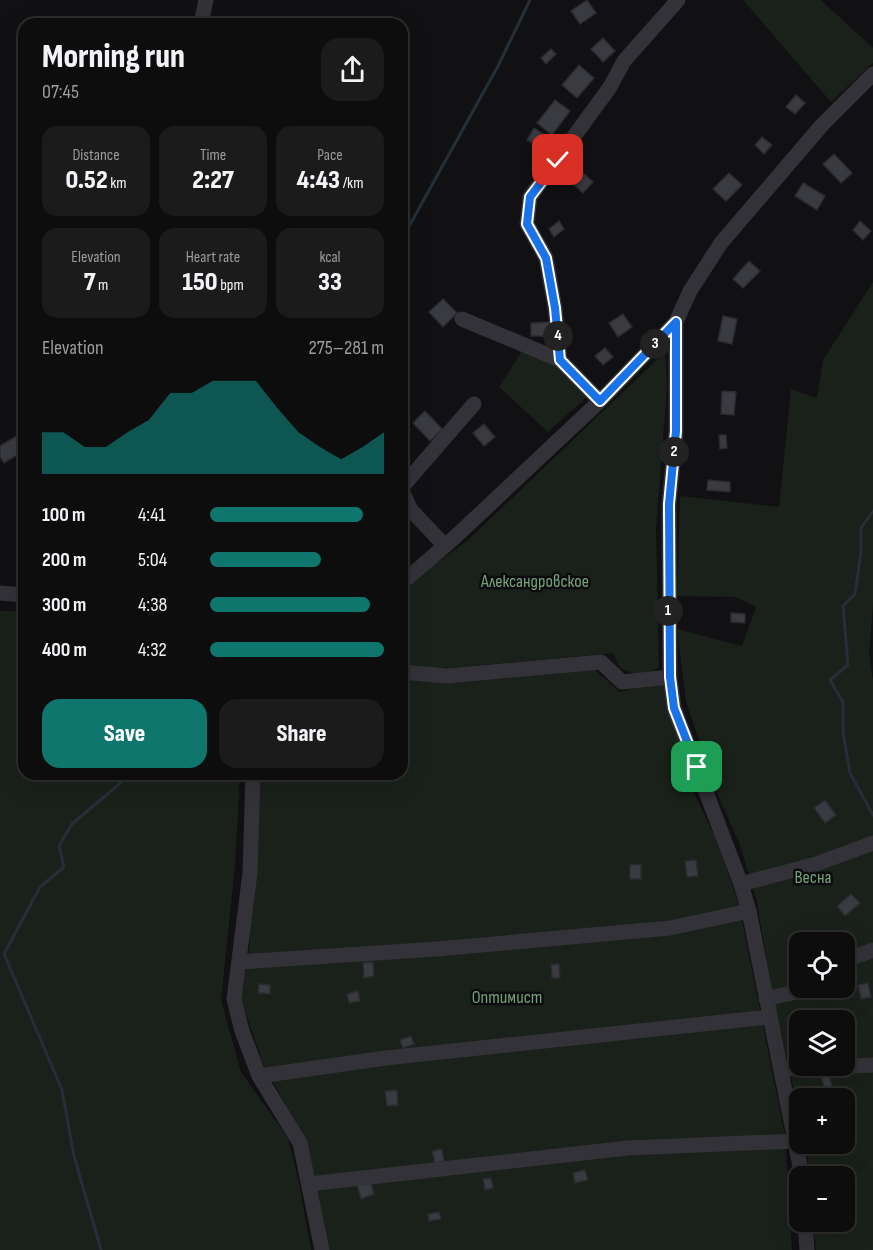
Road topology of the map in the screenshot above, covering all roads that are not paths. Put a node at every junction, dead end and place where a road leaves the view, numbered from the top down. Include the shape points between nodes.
1 (206, 0) edge
2 (678, 0) edge
3 (202, 18) edge
4 (873, 74) edge
5 (462, 319) dead end
6 (676, 322) junction
7 (560, 360) junction
8 (600, 401) junction
9 (474, 404) dead end
10 (408, 482) edge
11 (408, 503) edge
12 (445, 546) junction
13 (408, 578) edge
14 (0, 593) edge
15 (18, 594) edge
16 (408, 673) edge
17 (670, 677) junction
18 (253, 780) edge
19 (873, 843) edge
20 (741, 884) junction
21 (749, 911) junction
22 (873, 950) edge
23 (855, 957) edge
24 (239, 962) junction
25 (789, 994) edge
26 (766, 999) junction
27 (769, 1017) junction
28 (873, 1065) edge
29 (781, 1069) junction
30 (259, 1076) junction
31 (789, 1107) edge
32 (789, 1141) edge
33 (309, 1184) junction
34 (806, 1232) edge
35 (322, 1250) edge
36 (807, 1250) edge

1 - 3 street
2 - 7 street via 624,61 610,87 530,197 527,224 546,258
4 - 6 street via 822,125 721,243 690,291
5 - 7 street
6 - 8 street
6 - 17 street via 676,431 669,504
7 - 8 street
8 - 12 street
9 - 10 street
11 - 12 street
12 - 13 street
14 - 15 street
16 - 17 street via 447,676 601,662 622,682
17 - 20 street via 674,708
18 - 24 street via 250,873
19 - 20 street via 816,864
20 - 21 street
21 - 24 street via 670,928 437,950
21 - 26 street
22 - 23 street
24 - 30 street via 234,999
25 - 26 street
26 - 27 street
27 - 29 street
27 - 30 street via 397,1057
28 - 29 street
29 - 31 street
30 - 33 street via 300,1143
32 - 33 street via 628,1148
33 - 35 street
34 - 36 street

